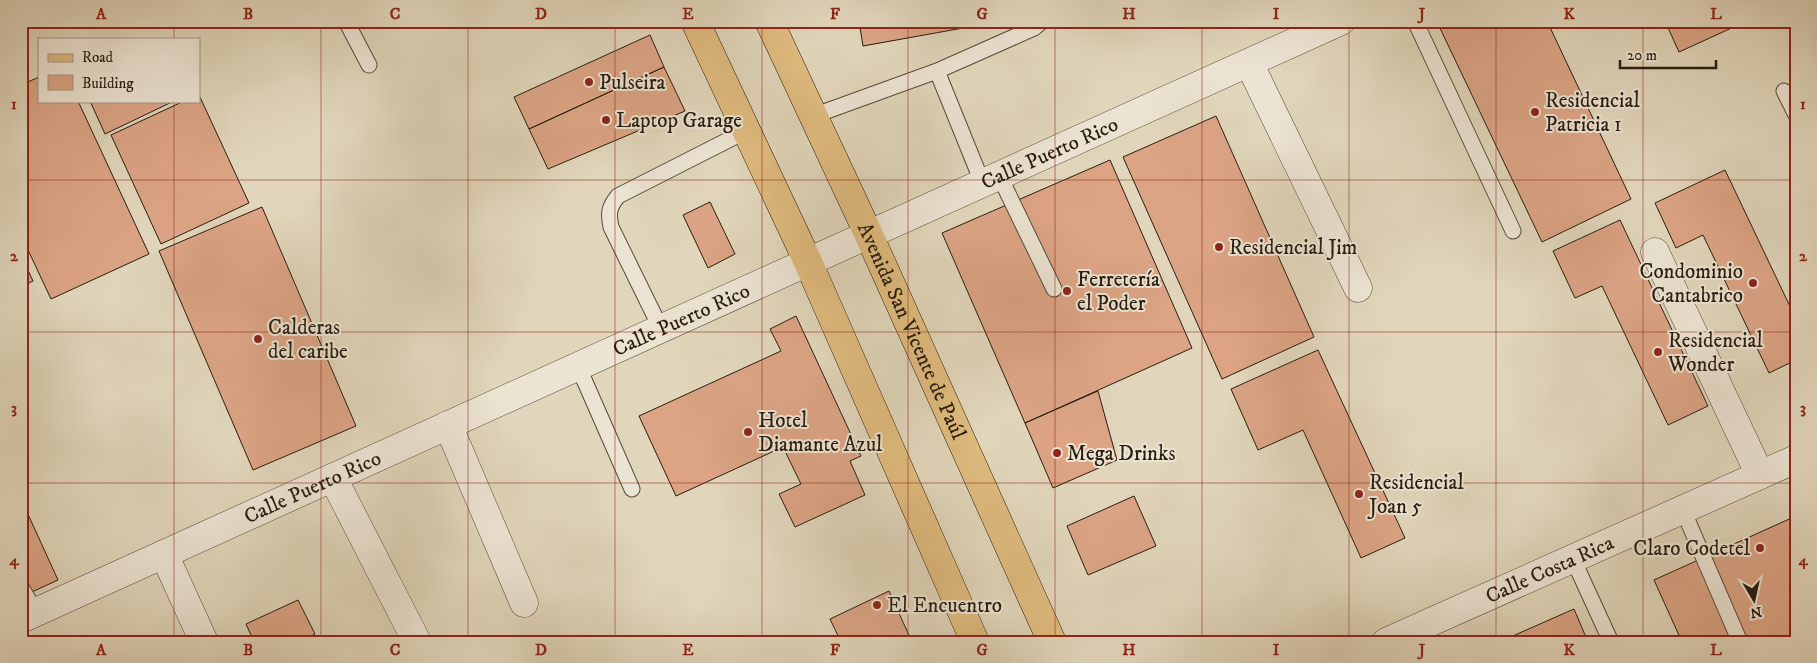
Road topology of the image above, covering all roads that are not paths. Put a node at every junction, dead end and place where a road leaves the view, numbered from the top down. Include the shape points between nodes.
1 (346, 21) edge
2 (695, 21) edge
3 (1042, 21) edge
4 (1341, 21) edge
5 (1415, 21) edge
6 (777, 24) edge
7 (1249, 62) junction
8 (370, 65) dead end
9 (937, 71) junction
10 (1784, 91) dead end
11 (1796, 115) edge
12 (813, 116) junction
13 (746, 131) junction
14 (991, 179) junction
15 (1513, 230) dead end
16 (868, 234) junction
17 (1655, 252) dead end
18 (808, 262) junction
19 (1358, 288) dead end
20 (1054, 289) dead end
21 (661, 329) junction
22 (578, 366) junction
23 (448, 425) junction
24 (1796, 459) edge
25 (1760, 475) junction
26 (333, 478) junction
27 (632, 489) dead end
28 (1683, 510) junction
29 (164, 554) junction
30 (1573, 559) junction
31 (21, 587) edge
32 (524, 603) dead end
33 (29, 616) edge
34 (204, 642) edge
35 (416, 642) edge
36 (975, 642) edge
37 (1052, 642) edge
38 (1386, 642) edge
39 (1611, 642) edge
40 (1740, 642) edge

1 - 8 lane
2 - 13 main road
3 - 9 lane via 1034,28
4 - 7 street, Calle Puerto Rico
5 - 15 lane
6 - 12 main road, Avenida San Vicente de Paúl
7 - 14 street, Calle Puerto Rico
7 - 19 street
9 - 12 lane
9 - 14 lane
10 - 11 lane
12 - 16 main road, Avenida San Vicente de Paúl
13 - 18 main road
13 - 21 lane via 618,196 611,205 608,214 611,227
14 - 16 street, Calle Puerto Rico
14 - 20 lane
16 - 18 street, Calle Puerto Rico
16 - 37 main road, Avenida San Vicente de Paúl
17 - 25 street
18 - 21 street, Calle Puerto Rico
18 - 36 main road
21 - 22 street, Calle Puerto Rico
22 - 23 street, Calle Puerto Rico
22 - 27 lane
23 - 26 street, Calle Puerto Rico
23 - 32 street
24 - 25 street, Calle Costa Rica
25 - 28 street, Calle Costa Rica
26 - 29 street, Calle Puerto Rico
26 - 35 street
28 - 30 street, Calle Costa Rica
28 - 40 lane
29 - 33 street, Calle Puerto Rico
29 - 34 street
30 - 38 street, Calle Costa Rica
30 - 39 lane
31 - 33 lane

